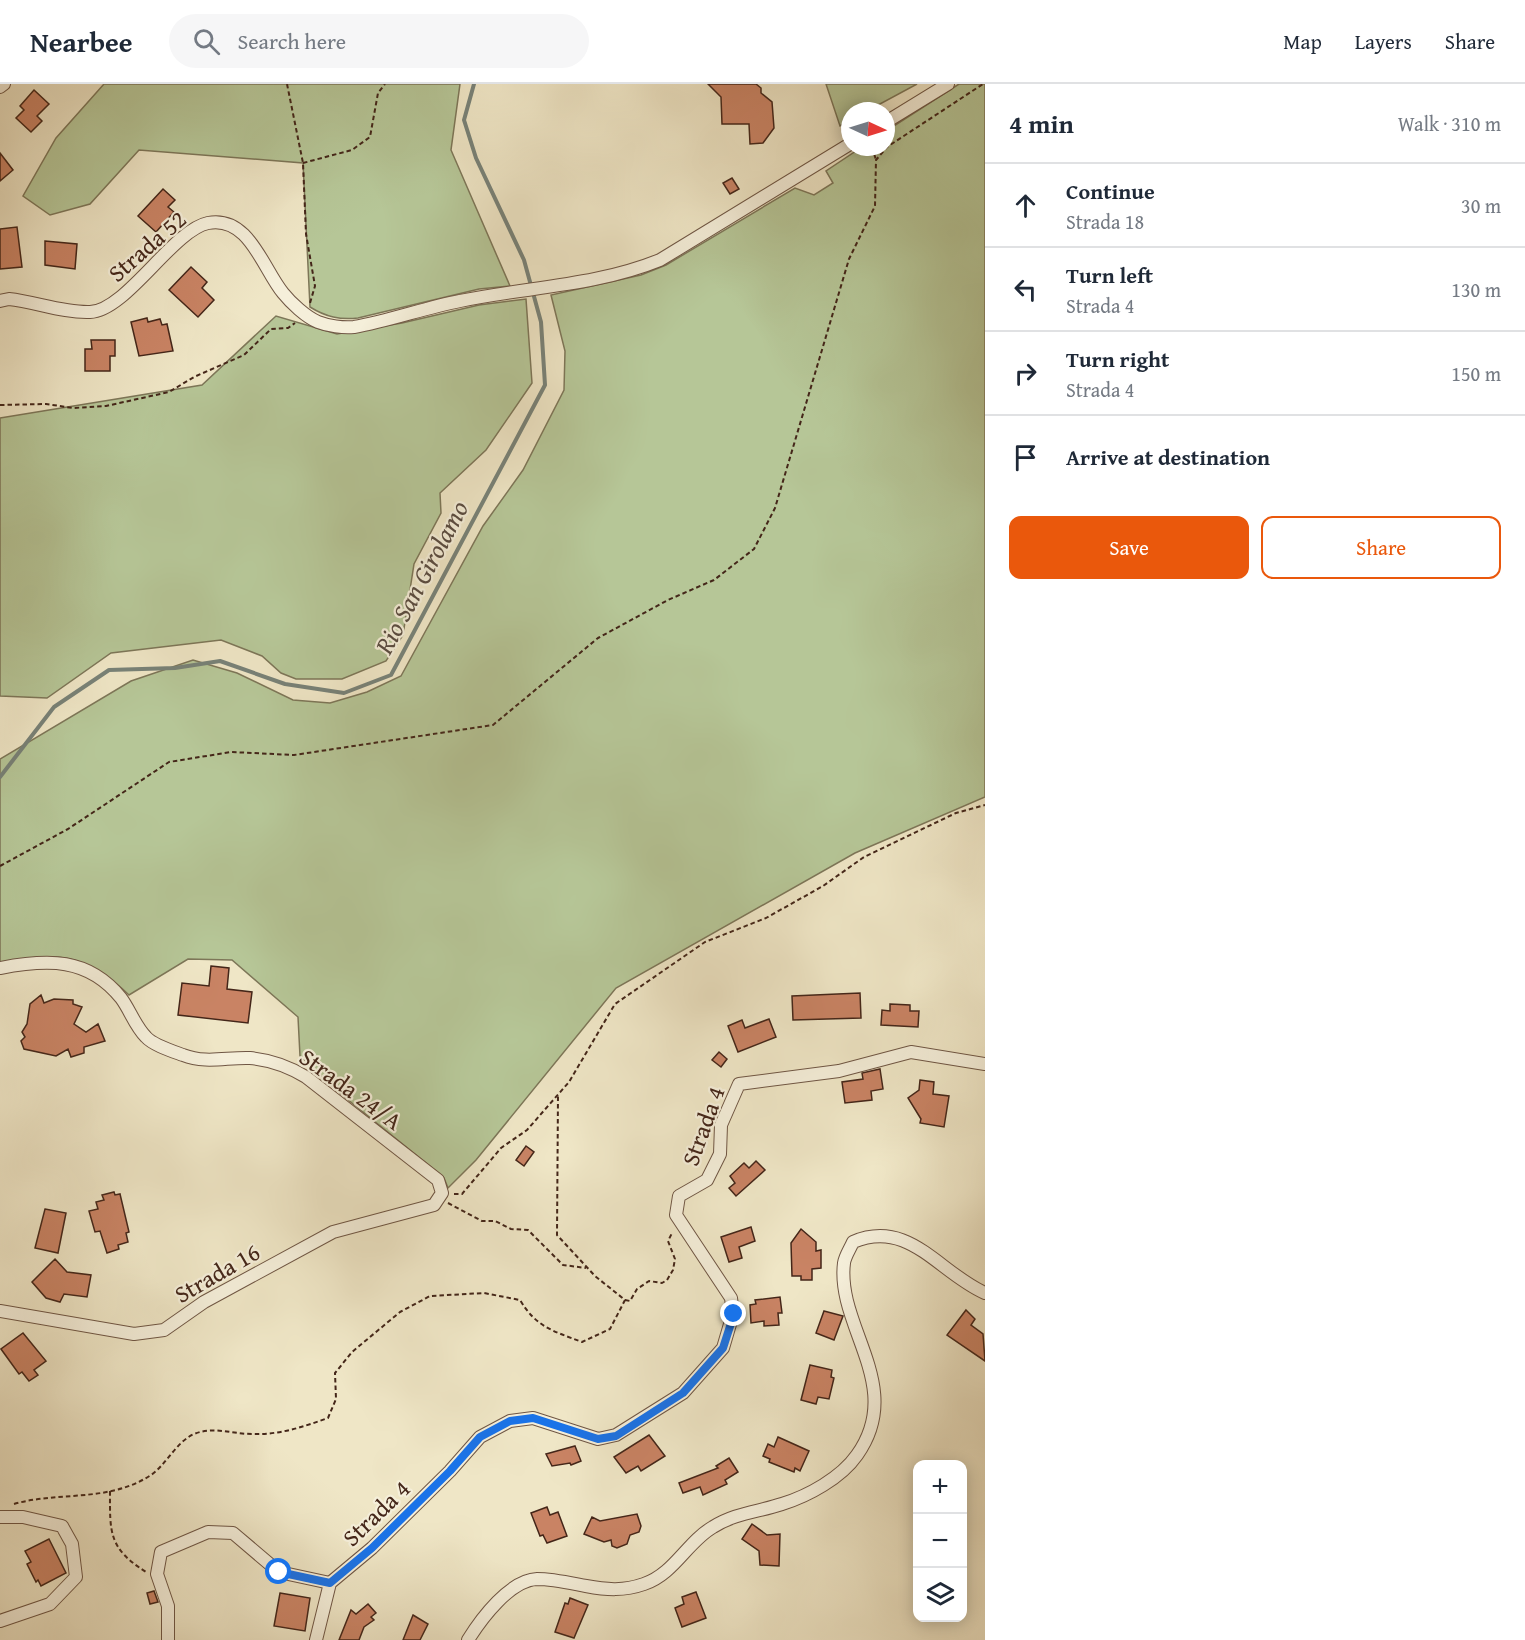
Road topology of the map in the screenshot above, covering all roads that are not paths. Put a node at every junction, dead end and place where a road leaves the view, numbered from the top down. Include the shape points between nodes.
1 (4, 84) edge
2 (948, 84) edge
3 (0, 87) edge
4 (895, 116) edge
5 (841, 149) edge
6 (0, 302) edge
7 (0, 968) edge
8 (985, 1064) edge
9 (442, 1196) joint
10 (985, 1293) edge
11 (0, 1311) edge
12 (0, 1517) edge
13 (330, 1583) junction
14 (0, 1622) edge
15 (168, 1640) edge
16 (316, 1640) edge
17 (468, 1640) edge

1 - 3 street
2 - 4 street
5 - 6 street, Strada 52 via 660,260 621,274 459,301 352,327 317,322 307,315 283,294 248,239 225,223 207,223 192,232 116,300 92,312 9,299
7 - 9 street, Strada 24/A via 65,962 95,975 120,998 147,1038 184,1056 207,1061 250,1058 284,1064 438,1180
8 - 13 street, Strada 4 via 911,1052 839,1071 739,1084 721,1125 720,1154 707,1180 679,1196 676,1215 731,1298 734,1314 723,1348 683,1393 616,1436 598,1439 533,1418 510,1421 490,1431 372,1548
9 - 11 street, Strada 16 via 429,1207 333,1232 204,1302 164,1330 134,1334
10 - 17 street via 967,1285 919,1246 891,1237 869,1236 853,1242 844,1262 846,1296 868,1358 874,1398 869,1430 857,1455 834,1478 813,1489 782,1504 742,1513 713,1526 697,1538 675,1565 647,1584 622,1591 534,1579 506,1592
12 - 14 street via 23,1517 62,1526 72,1544 76,1577 51,1604
13 - 15 street via 279,1572 233,1533 208,1532 161,1552 157,1574 168,1606
13 - 16 street

